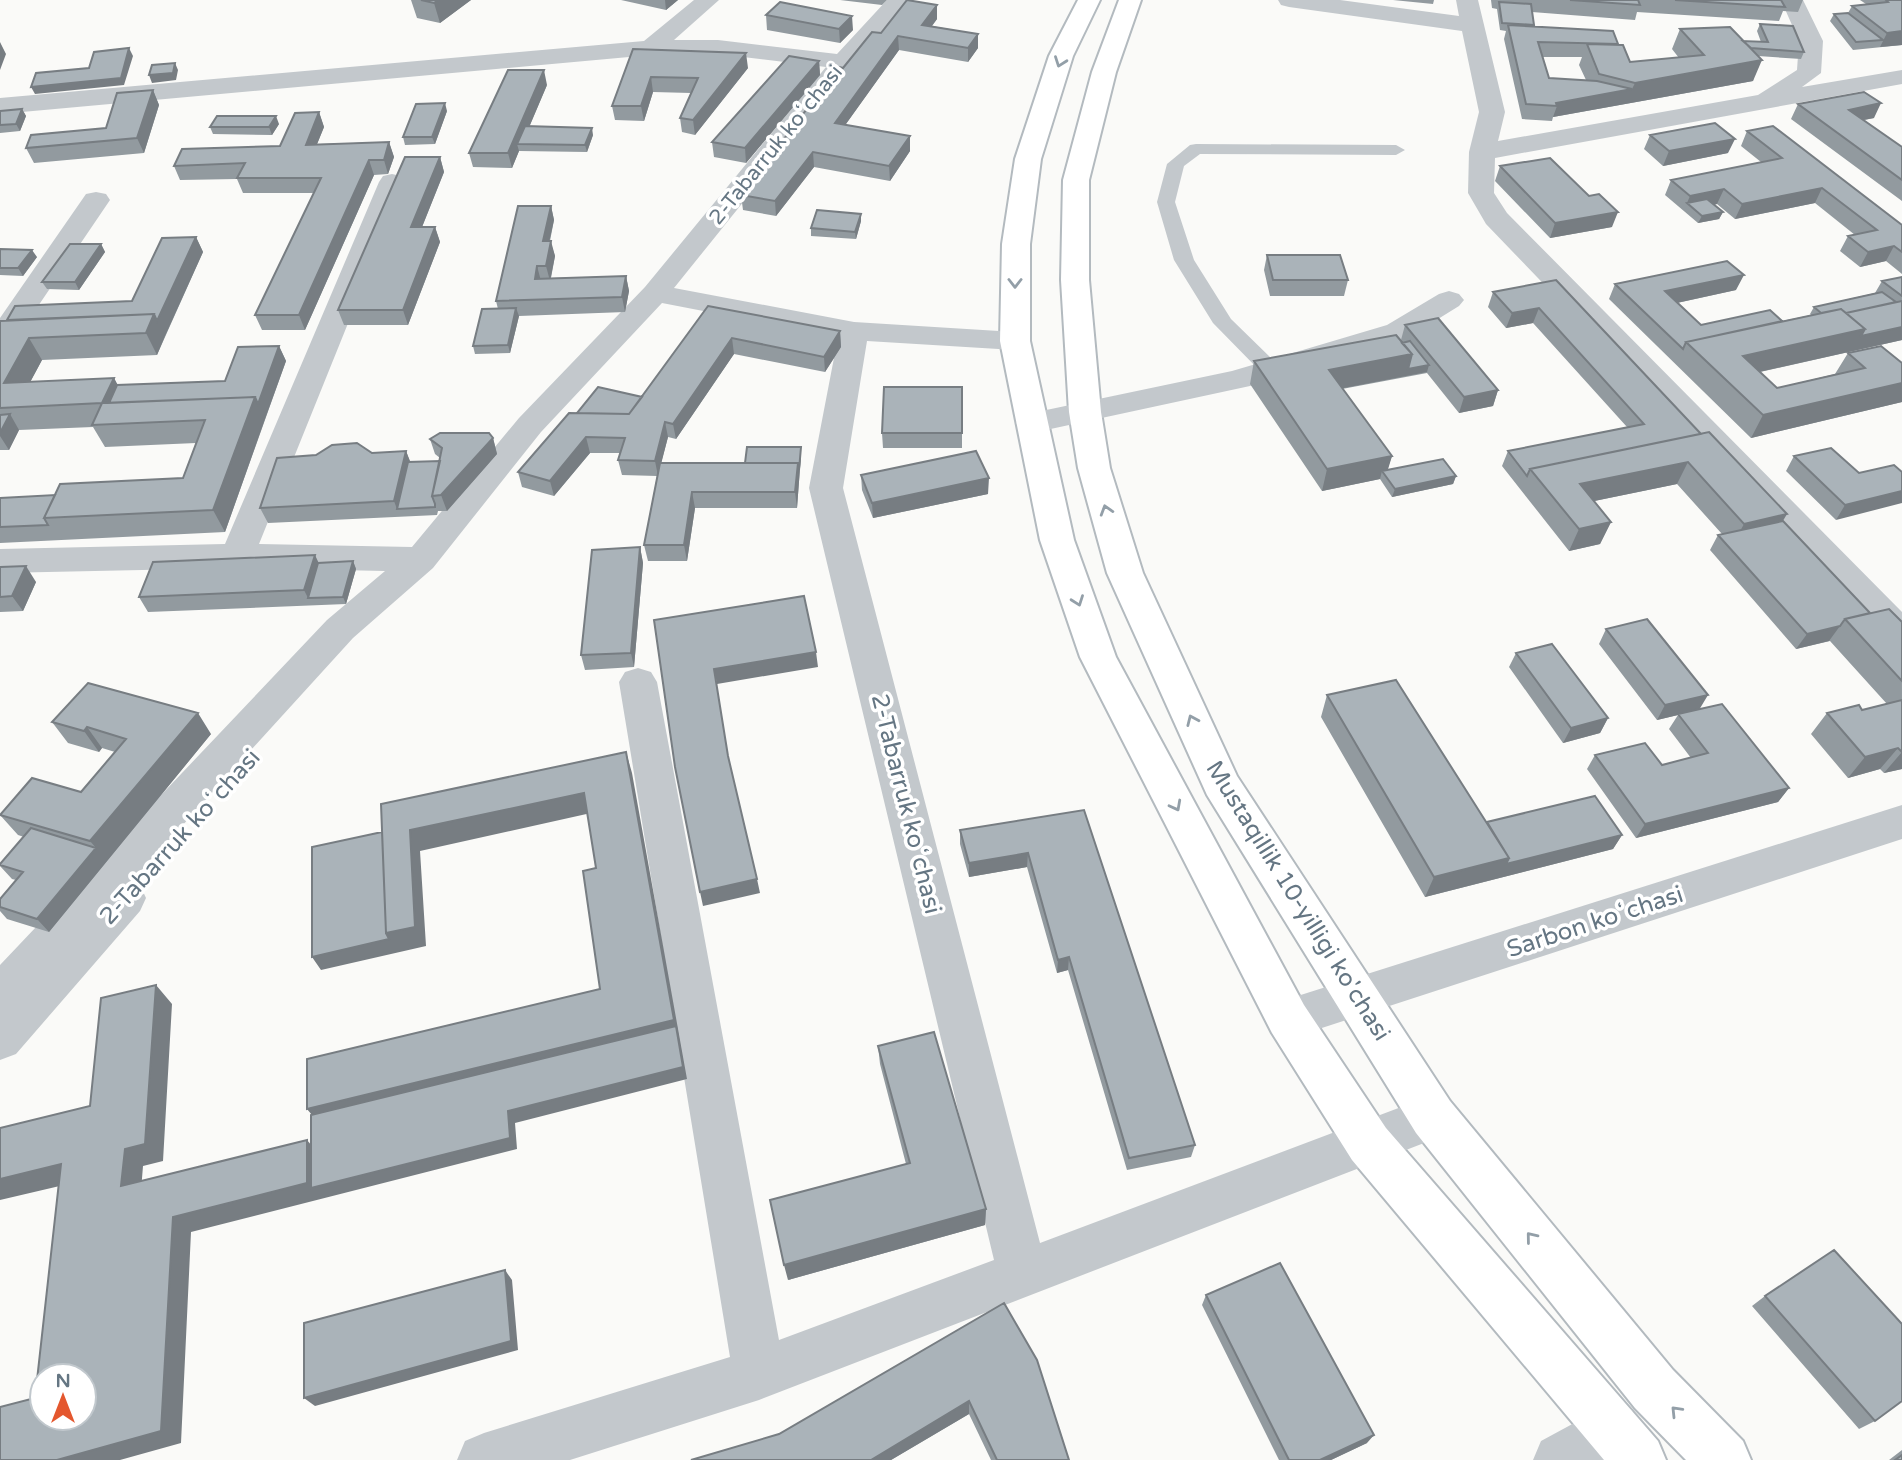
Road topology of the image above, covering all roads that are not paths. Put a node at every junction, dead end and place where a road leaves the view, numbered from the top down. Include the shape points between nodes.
1 (708, 0) edge
2 (900, 0) edge
3 (1089, 0) edge
4 (1130, 0) edge
5 (1289, 0) edge
6 (1793, 0) edge
7 (1470, 13) edge
8 (652, 48) junction
9 (844, 62) junction
10 (1902, 77) edge
11 (0, 106) edge
12 (1738, 106) junction
13 (1760, 123) dead end
14 (1396, 150) dead end
15 (1482, 152) junction
16 (392, 182) edge
17 (96, 200) dead end
18 (655, 293) junction
19 (1450, 300) dead end
20 (854, 331) junction
21 (0, 340) edge
22 (1015, 341) junction
23 (1269, 368) junction
24 (1085, 412) junction
25 (1032, 423) junction
26 (237, 556) junction
27 (421, 559) junction
28 (0, 561) edge
29 (340, 629) junction
30 (1902, 634) edge
31 (638, 682) dead end
32 (1902, 822) edge
33 (0, 995) edge
34 (1356, 999) junction
35 (1288, 1019) junction
36 (0, 1039) edge
37 (1433, 1117) junction
38 (1369, 1144) junction
39 (1023, 1275) junction
40 (759, 1374) junction
41 (1626, 1445) edge
42 (484, 1460) edge
43 (1560, 1460) edge
44 (1724, 1460) edge

1 - 8 street
2 - 9 street, 2-Tabarruk koʻchasi
3 -> 22 main road via 1061,56 1028,159 1016,244
4 - 24 main road, Mustaqillik 10-yilligi ko'chasi via 1104,72 1076,180 1075,280
5 - 7 street
6 - 12 street via 1811,41 1809,73 1773,95
7 - 15 street via 1492,112
8 - 9 street via 718,47
8 - 11 street
9 - 18 street, 2-Tabarruk koʻchasi
10 - 12 street
12 - 13 street
12 - 15 street
14 - 23 lane via 1196,149 1176,164 1166,202 1184,260 1223,323
15 - 30 street via 1481,193 1496,218
16 - 26 street
17 - 21 street
18 - 20 street
18 - 27 street, 2-Tabarruk koʻchasi via 530,425
19 - 23 street via 1398,331
20 - 22 street
20 - 39 street, 2-Tabarruk koʻchasi via 826,488
22 - 25 main road
23 - 24 street via 1239,379
24 - 25 street
34 -> 24 main road, Mustaqillik 10-yilligi ko'chasi via 1221,784 1125,573 1094,468
25 -> 35 main road via 1057,541 1098,657
26 - 27 street
26 - 28 street
27 - 29 street, 2-Tabarruk koʻchasi
29 - 33 street, 2-Tabarruk koʻchasi
29 - 36 street, 2-Tabarruk koʻchasi via 344,647 330,668
31 - 40 street
32 - 34 street, Sarbon koʻchasi
34 - 35 street, Sarbon koʻchasi
34 - 37 main road, Mustaqillik 10-yilligi ko'chasi
35 - 38 main road
37 - 38 street
44 -> 37 main road, Mustaqillik 10-yilligi ko'chasi via 1654,1389
38 - 39 street
38 - 41 main road
39 - 40 street
40 - 42 street
41 - 43 street

